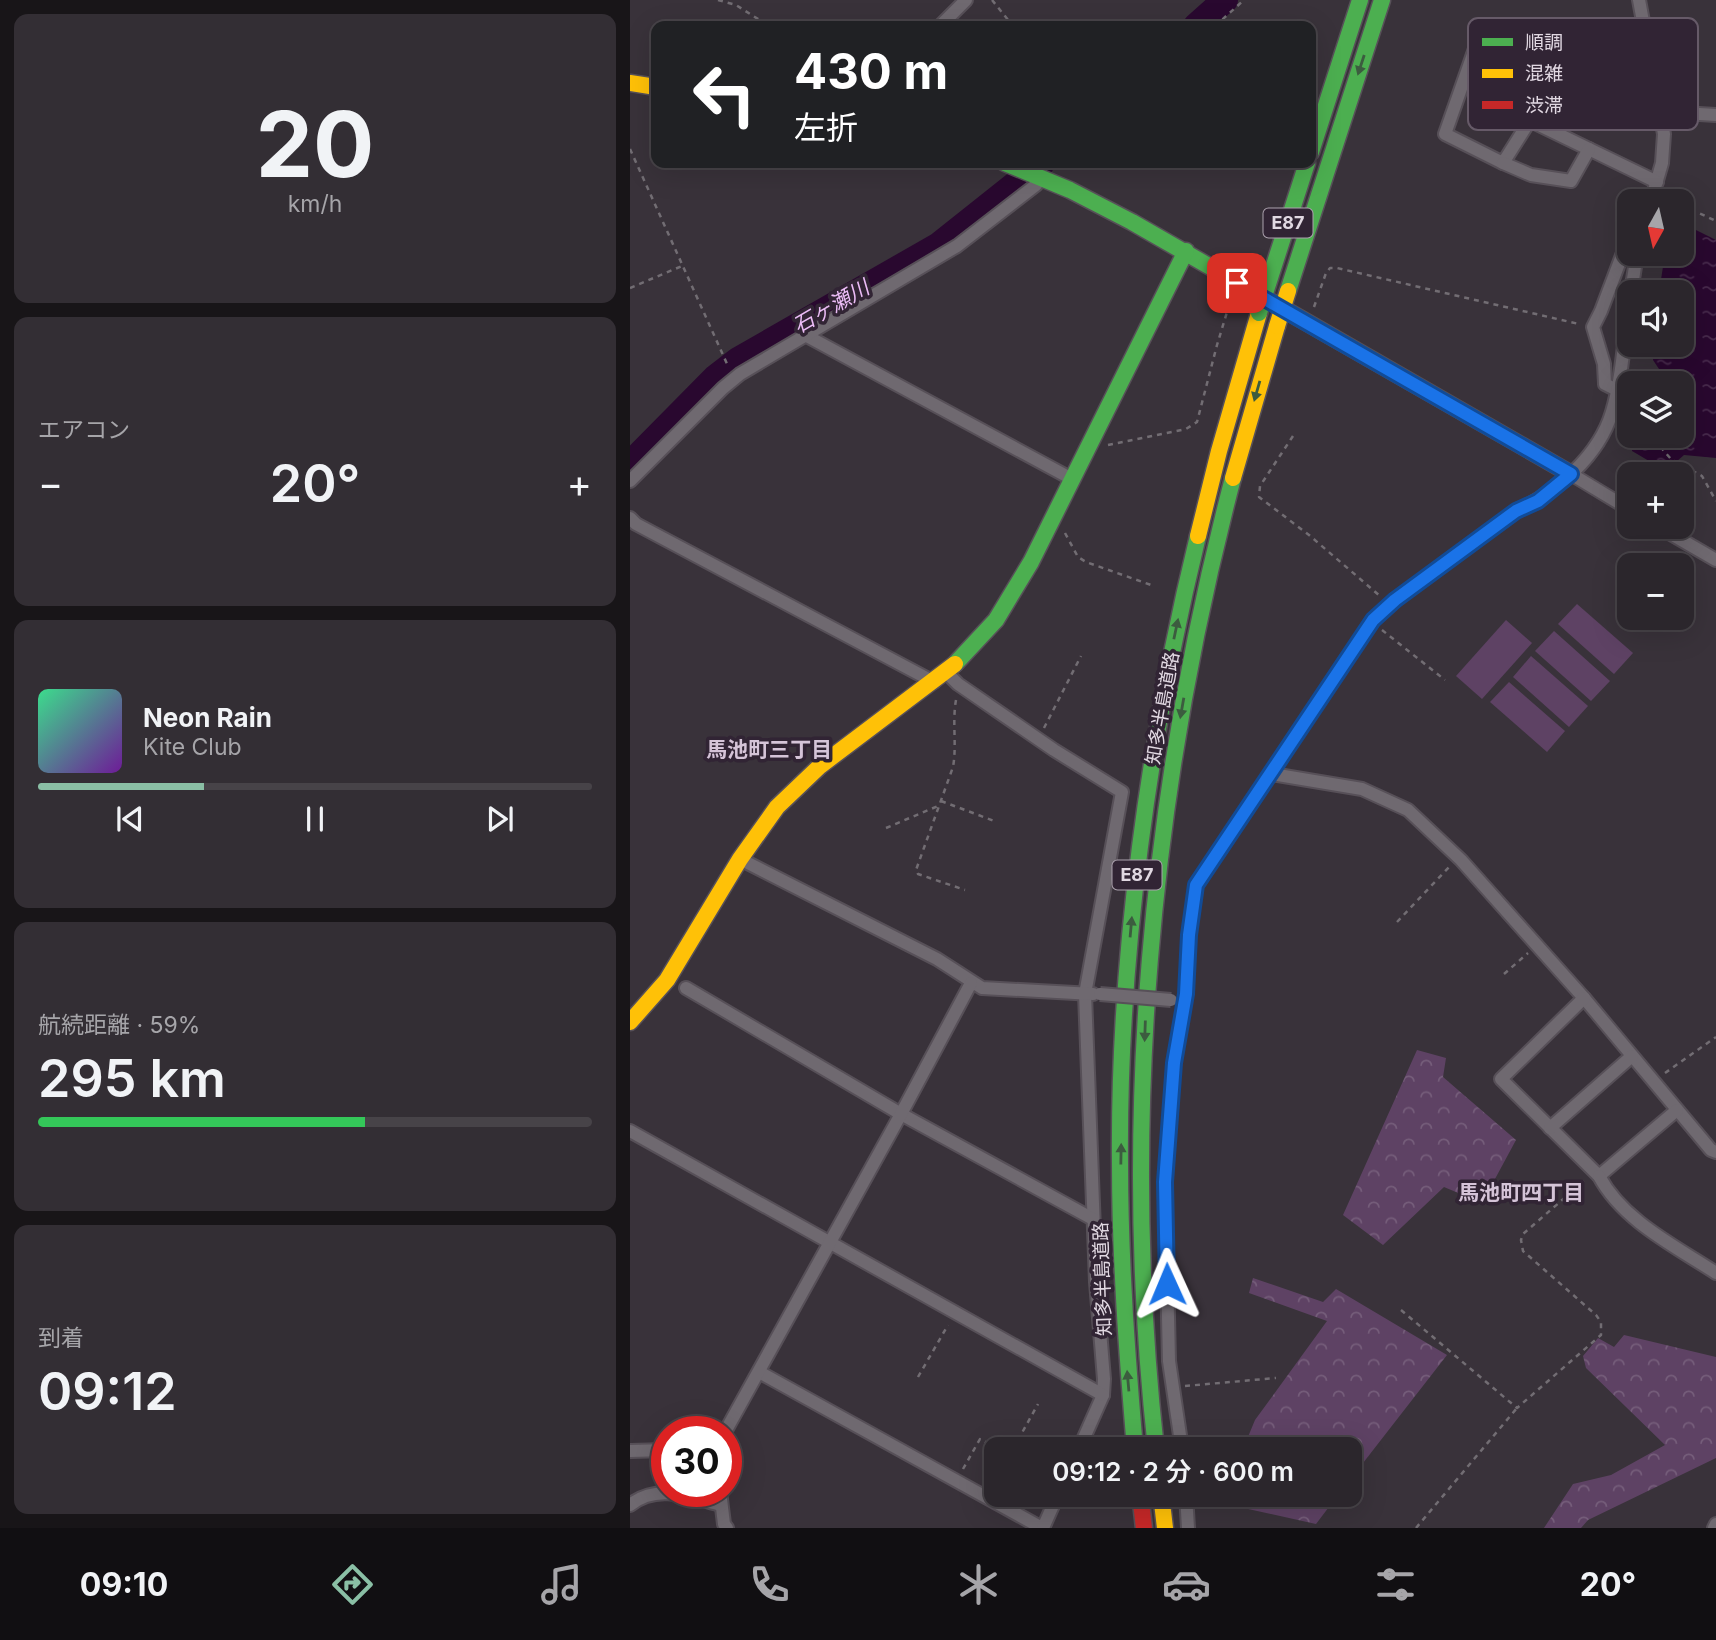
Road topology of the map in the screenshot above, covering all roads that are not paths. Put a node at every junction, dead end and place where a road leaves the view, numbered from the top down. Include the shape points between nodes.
1 (967, 0) edge
2 (1360, 0) edge
3 (1382, 0) edge
4 (1639, 0) edge
5 (1643, 18) edge
6 (945, 21) edge
7 (1468, 69) edge
8 (630, 83) edge
9 (651, 86) edge
10 (1698, 114) edge
11 (1716, 115) edge
12 (1523, 130) edge
13 (1550, 130) edge
14 (1663, 130) edge
15 (1316, 136) edge
16 (1589, 149) junction
17 (1503, 163) junction
18 (1020, 168) edge
19 (1305, 168) edge
20 (1042, 177) junction
21 (1657, 182) junction
22 (1655, 189) edge
23 (1186, 251) junction
24 (1617, 266) edge
25 (805, 335) junction
26 (1617, 390) joint
27 (1571, 474) junction
28 (1072, 479) junction
29 (630, 481) edge
30 (1617, 502) edge
31 (630, 518) edge
32 (1679, 539) edge
33 (1716, 561) edge
34 (940, 677) junction
35 (1272, 774) junction
36 (740, 859) junction
37 (971, 982) junction
38 (685, 988) dead end
39 (1085, 994) junction
40 (1186, 994) junction
41 (1584, 998) junction
42 (630, 1022) edge
43 (1632, 1056) junction
44 (1677, 1110) junction
45 (901, 1114) junction
46 (1550, 1128) junction
47 (630, 1131) edge
48 (1716, 1152) edge
49 (1597, 1174) junction
50 (1093, 1220) junction
51 (830, 1243) junction
52 (1716, 1273) edge
53 (759, 1372) junction
54 (1103, 1395) junction
55 (734, 1416) edge
56 (1084, 1437) edge
57 (1134, 1437) edge
58 (1155, 1437) edge
59 (1180, 1437) edge
60 (651, 1450) edge
61 (630, 1451) edge
62 (651, 1495) edge
63 (630, 1505) edge
64 (721, 1507) edge
65 (1052, 1507) edge
66 (1142, 1507) edge
67 (1163, 1507) edge
68 (1187, 1507) edge
69 (727, 1528) edge
70 (1042, 1528) edge
71 (1144, 1528) edge
72 (1165, 1528) edge
73 (1188, 1528) edge

1 - 6 street
2 - 15 main road
3 -> 58 main road, 知多半島道路 / E87, bridge via 1288,290 1233,480 1189,668 1165,810 1145,1018 1142,1220
4 - 5 street
7 - 17 street via 1445,134
8 - 9 main road
10 - 11 street
12 - 17 street
13 - 16 street
14 - 21 street
16 - 17 street via 1571,181 1531,175
16 - 21 street
18 - 20 main road
57 -> 19 main road, 知多半島道路 / E87, bridge via 1120,1221 1124,1018 1145,806 1193,549 1228,415
20 - 23 main road
20 - 25 street via 957,246
21 - 22 street
23 - 27 main road
23 - 28 main road
24 - 26 street via 1593,327 1605,384
25 - 28 street
25 - 29 street via 723,388
26 - 27 street via 1606,427
27 - 30 street
27 - 35 street via 1372,622
28 - 34 main road via 996,620
31 - 34 street
32 - 33 street
34 - 36 main road via 797,785
34 - 39 street via 958,684 1122,792
35 - 40 street via 1196,885
35 - 41 street via 1362,789 1408,810 1458,857
36 - 37 street via 937,959
36 - 42 main road via 667,980
37 - 39 street via 982,988
37 - 45 street
38 - 45 street
39 - 40 street, bridge via 1171,1000
39 - 50 street
40 - 59 street via 1174,1063 1165,1182 1169,1361
41 - 43 street
41 - 46 street via 1501,1079
43 - 44 street
43 - 46 street
44 - 48 street
44 - 49 street
45 - 50 street
45 - 51 street
46 - 49 street
47 - 51 street
49 - 52 street via 1631,1216
50 - 54 street
51 - 53 street
51 - 54 street
53 - 55 street
53 - 70 street
54 - 56 street
60 - 61 street
62 - 63 street
64 - 69 street
65 - 70 street
66 - 71 main road
67 - 72 main road
68 - 73 street

